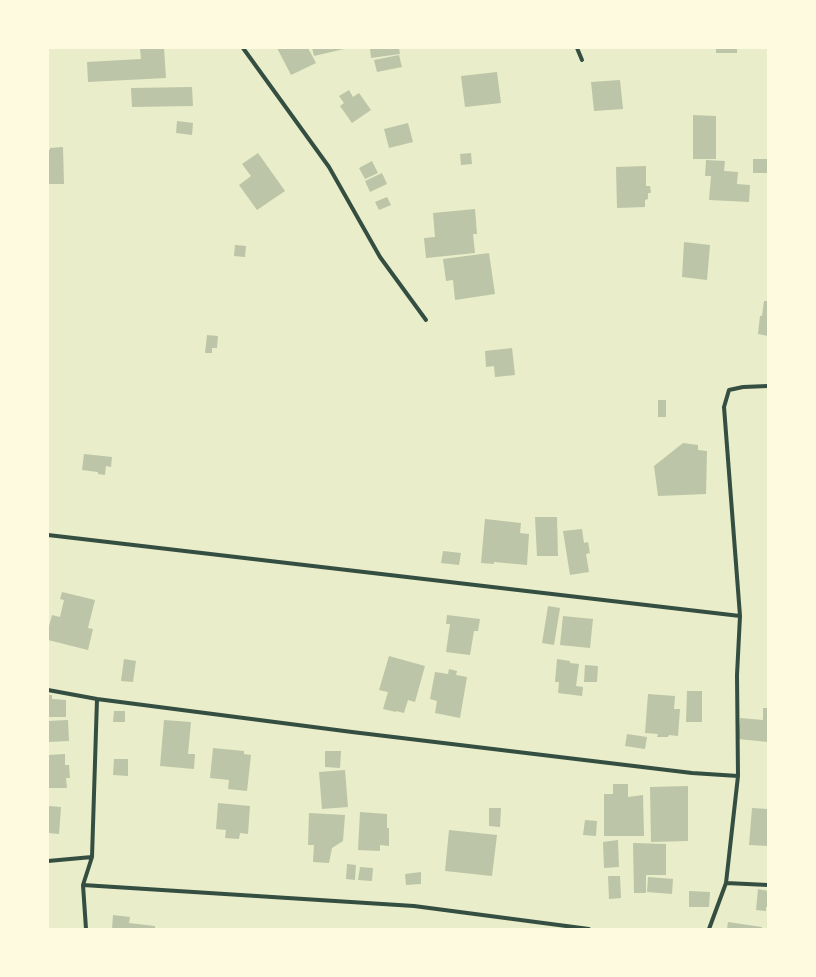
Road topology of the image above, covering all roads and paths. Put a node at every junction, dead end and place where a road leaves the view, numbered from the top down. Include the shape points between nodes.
1 (243, 48) edge
2 (577, 48) edge
3 (582, 60) dead end
4 (426, 320) dead end
5 (768, 386) edge
6 (48, 535) edge
7 (740, 616) junction
8 (48, 690) edge
9 (97, 699) junction
10 (738, 776) junction
11 (92, 857) junction
12 (48, 861) edge
13 (726, 883) junction
14 (83, 885) junction
15 (768, 885) edge
16 (86, 929) edge
17 (589, 929) edge
18 (709, 929) edge

1 - 4 street via 329,167 380,257
2 - 3 street
5 - 7 street via 729,390 724,408
6 - 7 street
7 - 10 street via 737,676
8 - 9 street
9 - 10 street via 431,742 692,773
9 - 11 street
10 - 13 street
11 - 12 street
11 - 14 street
13 - 15 street
13 - 18 street
14 - 16 street
14 - 17 street via 414,906

